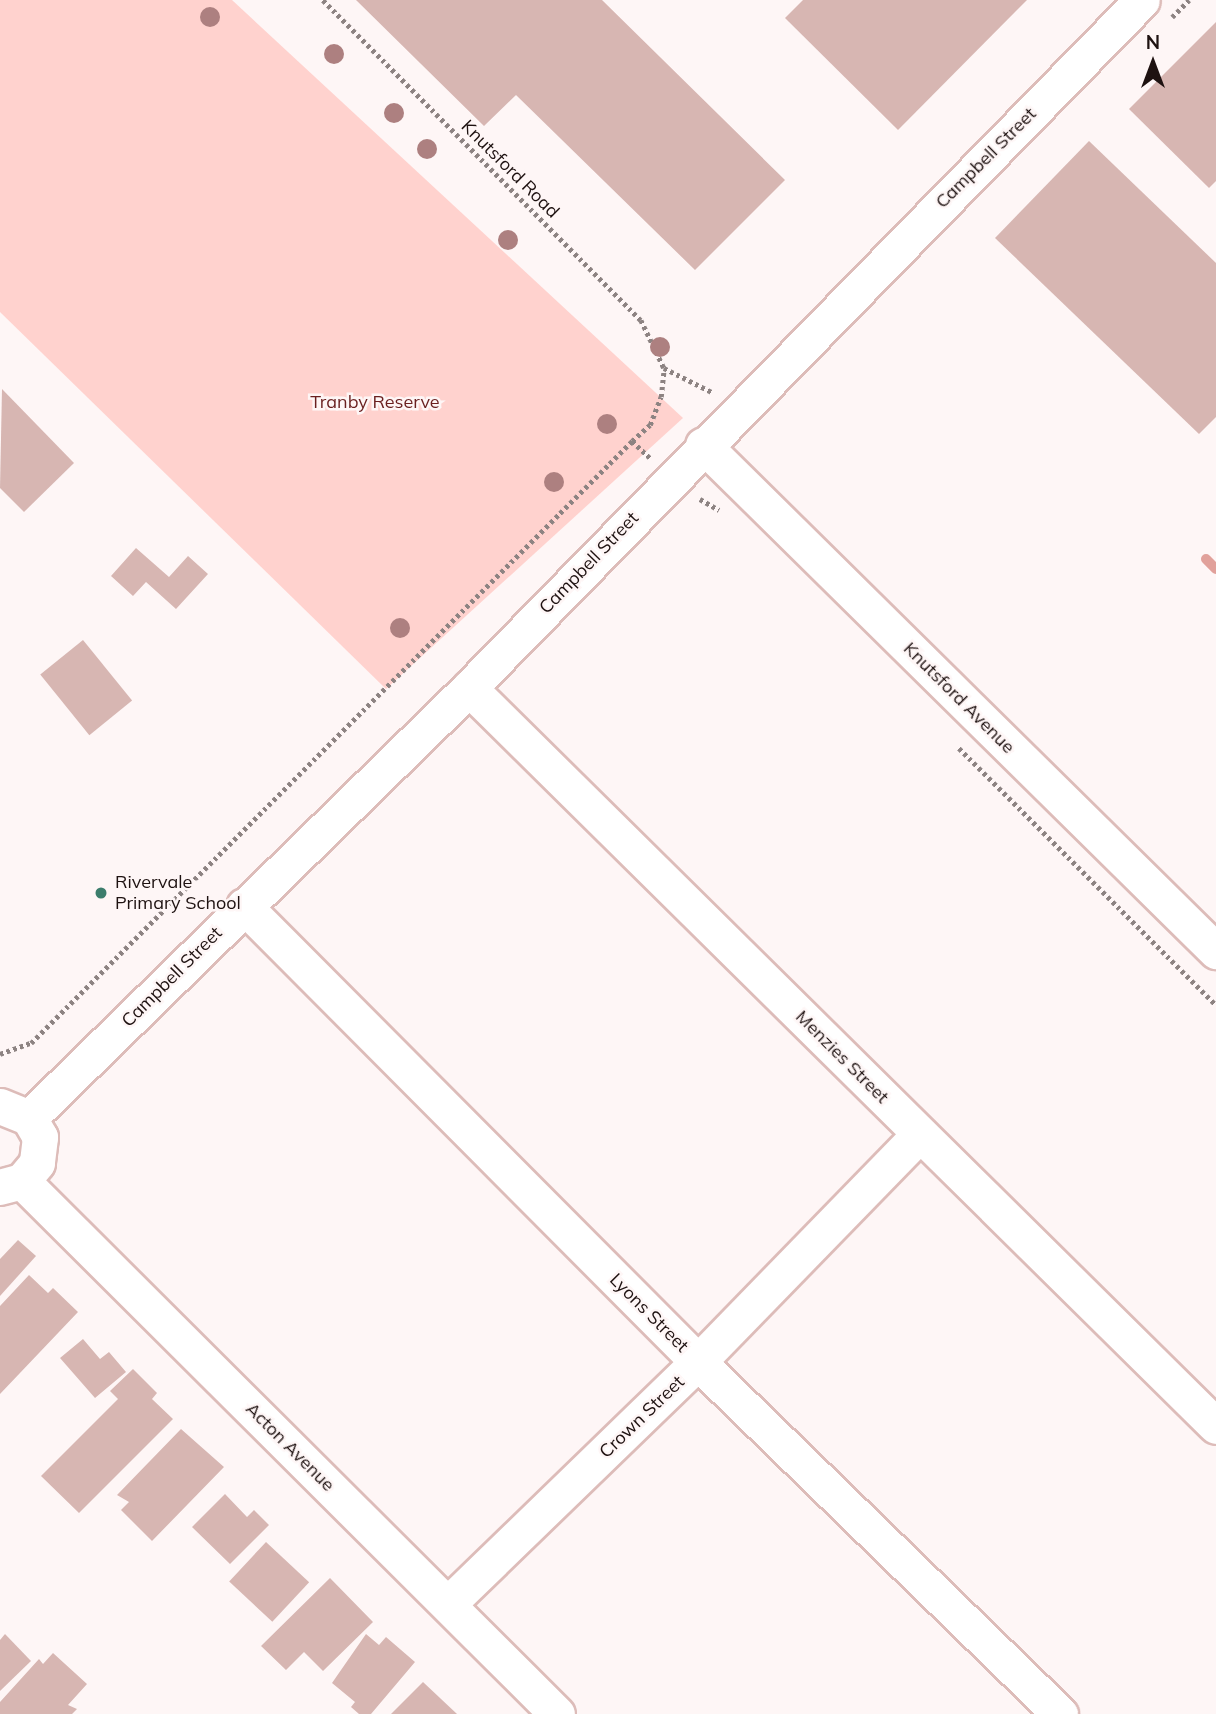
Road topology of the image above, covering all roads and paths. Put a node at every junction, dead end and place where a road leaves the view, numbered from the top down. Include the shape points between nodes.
1 (323, 0) edge
2 (1142, 0) edge
3 (664, 368) dead end
4 (703, 445) junction
5 (670, 479) junction
6 (723, 512) dead end
7 (468, 688) junction
8 (950, 739) dead end
9 (244, 906) junction
10 (1216, 951) edge
11 (1216, 1004) edge
12 (0, 1054) edge
13 (15, 1112) edge
14 (920, 1134) junction
15 (11, 1184) edge
16 (698, 1362) junction
17 (1216, 1426) edge
18 (447, 1604) junction
19 (557, 1714) edge
20 (1060, 1714) edge

1 - 3 path, Knutsford Road via 641,320
2 - 4 street, Campbell Street
4 - 5 street, Campbell Street
4 - 10 street, Knutsford Avenue
5 - 6 path
5 - 7 street, Campbell Street
5 - 12 path via 632,441 31,1042
7 - 9 street, Campbell Street
7 - 14 street, Menzies Street
8 - 11 path
9 - 13 street, Campbell Street
9 - 16 street, Lyons Street
13 - 15 street via 40,1137 37,1163
14 - 16 street, Crown Street
14 - 17 street, Menzies Street
15 - 18 street, Acton Avenue
16 - 18 street, Crown Street
16 - 20 street, Lyons Street
18 - 19 street, Acton Avenue

